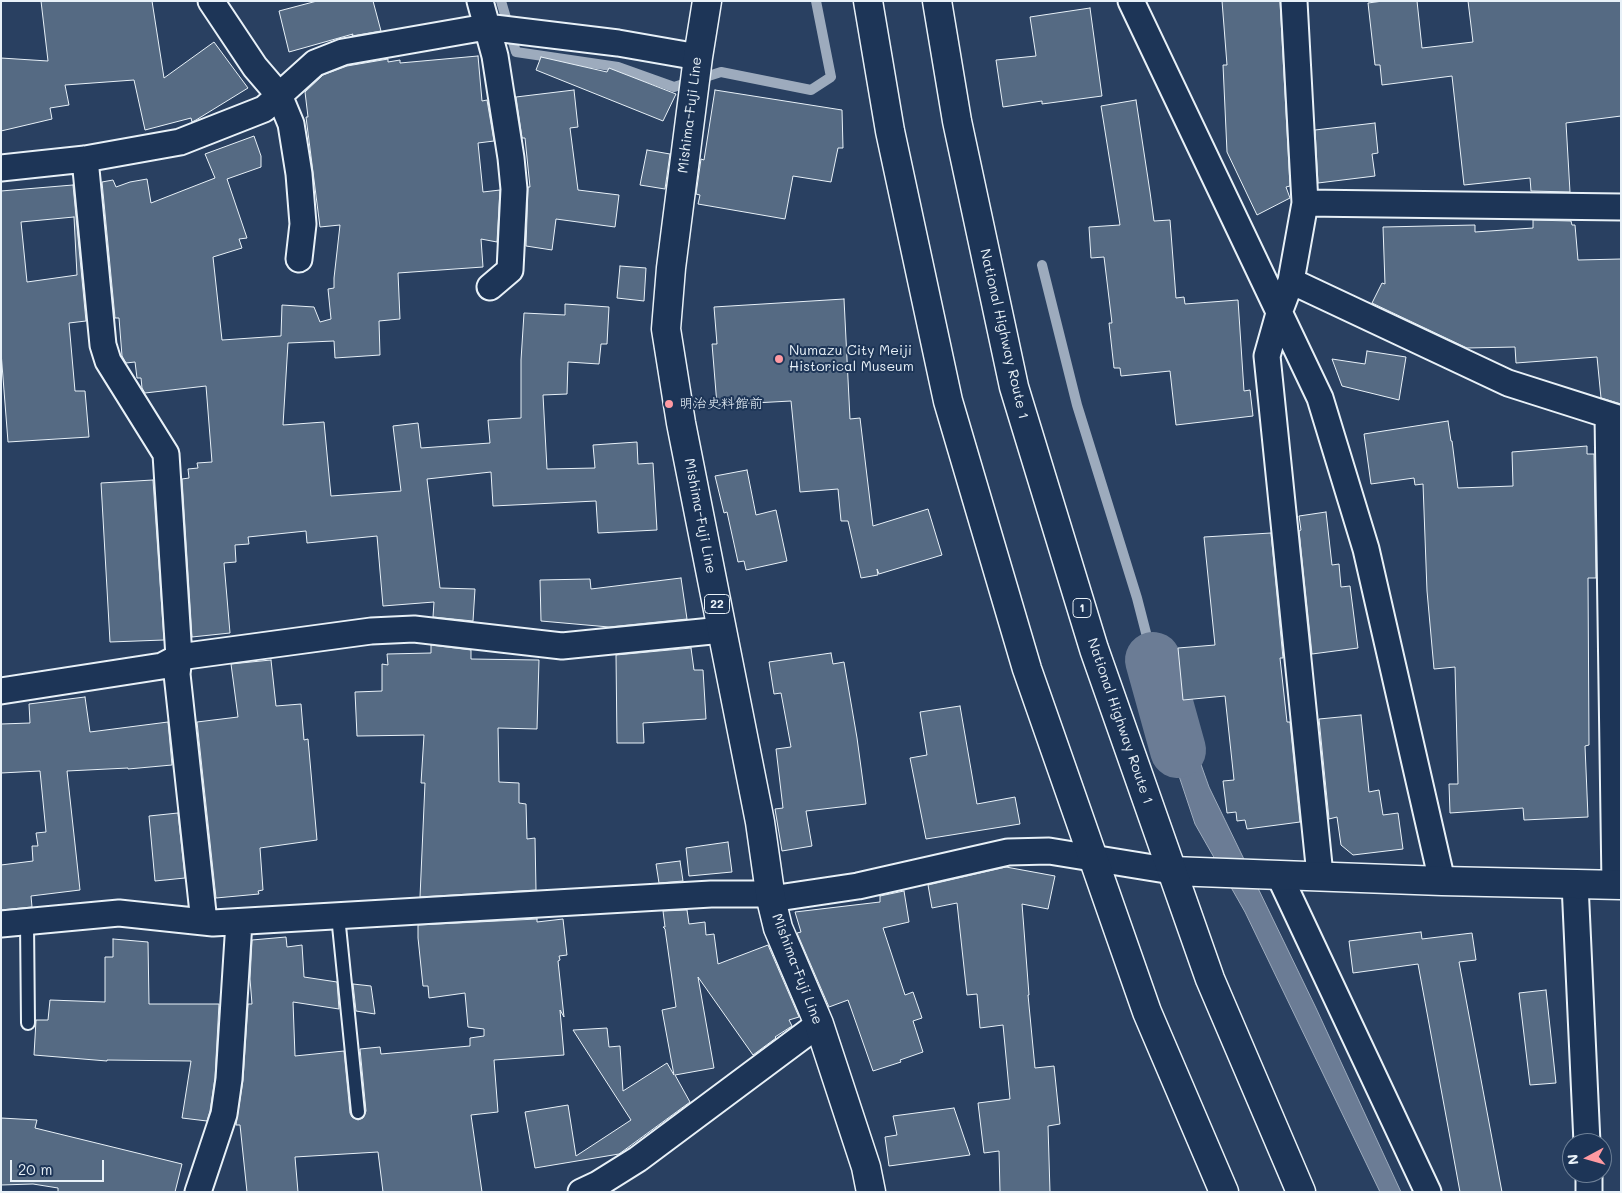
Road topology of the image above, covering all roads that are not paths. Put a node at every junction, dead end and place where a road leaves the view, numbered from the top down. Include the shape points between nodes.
1 (211, 1) edge
2 (480, 1) edge
3 (707, 1) edge
4 (868, 1) edge
5 (937, 1) edge
6 (1131, 1) edge
7 (1294, 1) edge
8 (486, 27) junction
9 (698, 57) junction
10 (279, 95) junction
11 (85, 159) junction
12 (1, 168) edge
13 (1305, 203) junction
14 (1621, 207) edge
15 (299, 259) dead end
16 (1291, 280) junction
17 (490, 287) dead end
18 (1280, 310) junction
19 (1614, 417) edge
20 (722, 630) junction
21 (179, 657) junction
22 (1, 691) edge
23 (1094, 858) junction
24 (1178, 871) junction
25 (1271, 875) junction
26 (1320, 875) junction
27 (1442, 881) junction
28 (1575, 884) junction
29 (1618, 885) edge
30 (770, 897) junction
31 (338, 916) junction
32 (27, 922) junction
33 (204, 922) junction
34 (239, 922) junction
35 (1, 924) edge
36 (28, 1023) dead end
37 (818, 1024) junction
38 (358, 1112) dead end
39 (1587, 1133) edge
40 (198, 1192) edge
41 (581, 1192) edge
42 (871, 1192) edge
43 (1224, 1192) edge
44 (1300, 1192) edge
45 (1428, 1192) edge

1 - 10 street
2 - 8 street
3 - 9 main road, Mishima-Fuji Line / 22
4 - 23 main road via 890,131 948,401 1027,669
5 - 24 main road, National Highway Route 1 / 1 via 957,121 1014,387 1094,649
6 - 18 street
7 - 13 street
8 - 9 street via 618,43
8 - 10 street via 343,52 315,63
8 - 17 street via 495,56 514,189 510,270
9 - 20 main road, Mishima-Fuji Line / 22 via 666,329
10 - 11 street via 264,109 180,142
10 - 15 street via 291,124 299,174 304,224
11 - 12 street
11 - 21 street via 103,345 108,361 166,454
13 - 14 street
13 - 16 street
16 - 18 street
16 - 19 street via 1508,383
18 - 26 street via 1267,356
18 - 27 street via 1320,398 1366,549
19 - 29 street
20 - 21 street via 562,646 414,629 371,630
20 - 30 main road, Mishima-Fuji Line / 22 via 760,822
21 - 22 street via 162,666
21 - 33 street via 177,674
23 - 24 street
23 - 30 street via 1049,851 1008,852 858,886
23 - 43 main road via 1147,1012
24 - 25 main road
24 - 44 main road, National Highway Route 1 / 1 via 1210,979
25 - 26 main road
25 - 45 street
26 - 27 main road
27 - 28 main road
28 - 29 main road
28 - 39 street
30 - 31 street via 711,894
30 - 37 main road, Mishima-Fuji Line / 22 via 778,928
31 - 34 street
31 - 38 lane
32 - 33 street via 119,913
32 - 35 street
32 - 36 lane
33 - 34 street
34 - 40 street via 224,1114
37 - 41 street via 638,1159
37 - 42 main road, Mishima-Fuji Line / 22 via 866,1167

